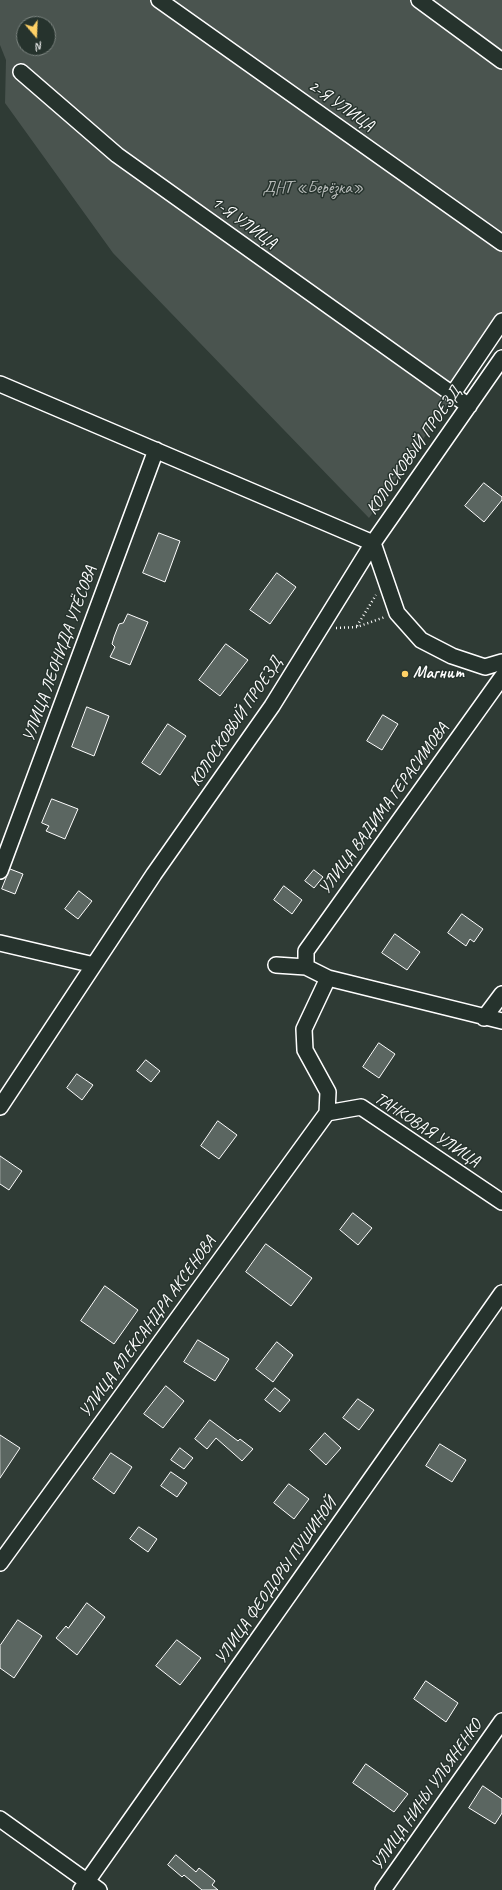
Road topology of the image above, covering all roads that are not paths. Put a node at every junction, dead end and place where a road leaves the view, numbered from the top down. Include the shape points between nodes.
1 (159, 0) edge
2 (419, 0) edge
3 (502, 61) edge
4 (21, 72) dead end
5 (502, 243) edge
6 (502, 321) edge
7 (502, 358) edge
8 (0, 384) edge
9 (452, 395) junction
10 (469, 406) junction
11 (156, 450) junction
12 (373, 543) junction
13 (502, 662) edge
14 (502, 677) edge
15 (0, 870) edge
16 (0, 943) edge
17 (94, 965) junction
18 (276, 965) dead end
19 (306, 967) junction
20 (328, 978) junction
21 (502, 994) edge
22 (484, 1018) junction
23 (502, 1021) edge
24 (0, 1107) edge
25 (327, 1113) junction
26 (502, 1202) edge
27 (502, 1293) edge
28 (0, 1563) edge
29 (502, 1721) edge
30 (0, 1819) edge
31 (84, 1886) edge
32 (100, 1890) edge
33 (383, 1890) edge

1 - 5 street, 2-Я УЛИЦА
2 - 3 street
4 - 9 street, 1-Я УЛИЦА via 117,155
6 - 9 street
7 - 10 street, КОЛОСКОВЫЙ ПРОЕЗД
8 - 11 street
9 - 10 street, 1-Я УЛИЦА
10 - 12 street, КОЛОСКОВЫЙ ПРОЕЗД
11 - 12 street
11 - 15 street, УЛИЦА ЛЕОНИДА УТЁСОВА
12 - 13 street via 397,613 421,640 452,656 485,667
12 - 17 street, КОЛОСКОВЫЙ ПРОЕЗД via 272,706 154,874
14 - 19 street, УЛИЦА ВАДИМА ГЕРАСИМОВА via 306,951
16 - 17 street
17 - 24 street, КОЛОСКОВЫЙ ПРОЕЗД
18 - 19 street
19 - 20 street
20 - 22 street
20 - 25 street via 304,1029 305,1050 328,1092
21 - 22 street
22 - 23 street
25 - 26 street, ТАНКОВАЯ УЛИЦА via 361,1107
25 - 28 street, УЛИЦА АЛЕКСАНДРА АКСЕНОВА
27 - 31 street, УЛИЦА ФЕОДОРЫ ПУШИНОЙ
29 - 33 street, УЛИЦА НИНЫ УЛЬЯНЕНКО
30 - 31 street
31 - 32 street

